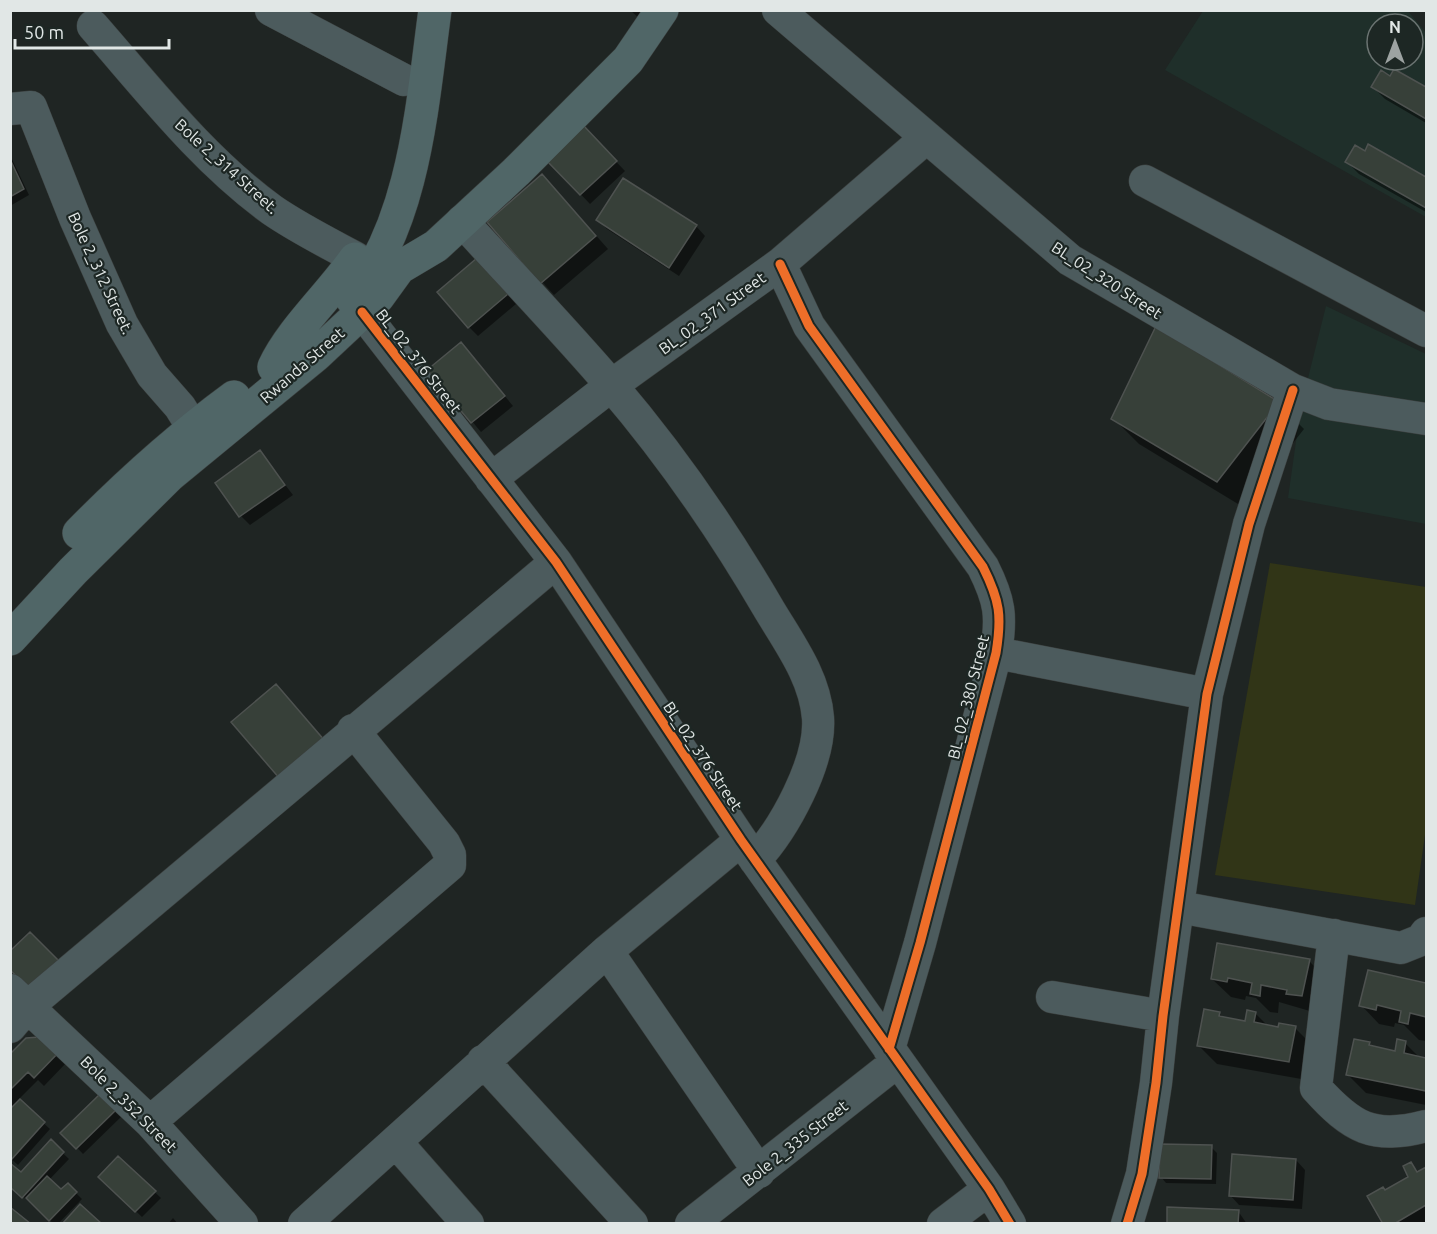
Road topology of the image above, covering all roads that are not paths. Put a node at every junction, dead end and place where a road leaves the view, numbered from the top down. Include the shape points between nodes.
1 (271, 10) edge
2 (415, 10) edge
3 (435, 10) edge
4 (459, 10) edge
5 (662, 10) edge
6 (778, 10) edge
7 (93, 26) dead end
8 (404, 80) junction
9 (21, 108) edge
10 (926, 138) junction
11 (1145, 181) dead end
12 (462, 221) junction
13 (356, 258) junction
14 (780, 264) junction
15 (399, 268) junction
16 (363, 312) junction
17 (1426, 331) edge
18 (287, 358) junction
19 (612, 386) junction
20 (1293, 390) junction
21 (1426, 419) edge
22 (193, 428) junction
23 (491, 479) junction
24 (556, 561) junction
25 (10, 605) edge
26 (10, 639) edge
27 (996, 653) junction
28 (1207, 694) junction
29 (353, 730) junction
30 (748, 850) junction
31 (1179, 907) junction
32 (1426, 933) edge
33 (1334, 935) junction
34 (607, 951) junction
35 (1052, 997) dead end
36 (16, 1008) edge
37 (1163, 1016) junction
38 (893, 1055) junction
39 (483, 1061) junction
40 (150, 1122) junction
41 (1426, 1126) edge
42 (396, 1142) junction
43 (759, 1172) junction
44 (989, 1189) junction
45 (242, 1224) edge
46 (304, 1224) edge
47 (468, 1224) edge
48 (632, 1224) edge
49 (691, 1224) edge
50 (943, 1224) edge
51 (1010, 1224) edge
52 (1127, 1224) edge

1 - 8 street
2 - 8 main road, Rwanda Street
3 - 18 main road via 413,161 382,250 354,297
4 - 15 main road via 436,153
5 - 12 main road, Rwanda Street via 628,60 601,90
6 - 10 street, BL_02_320 Street
7 - 13 street, Bole 2_314 Street. via 190,137 240,183 272,209
8 - 13 main road, Rwanda Street via 385,184 371,228
9 - 22 street, Bole 2_312 Street. via 122,324 152,375
10 - 14 street, BL_02_371 Street
10 - 20 street, BL_02_320 Street via 1070,260
11 - 17 street
12 - 15 main road, Rwanda Street via 436,246
12 - 19 street
13 - 18 main road, Rwanda Street via 284,347
14 - 19 street, BL_02_371 Street
14 - 27 street, BL_02_380 Street via 809,326 983,567 997,595 1001,622
15 - 16 main road, Rwanda Street
16 - 23 street, BL_02_376 Street
16 - 26 main road, Rwanda Street via 170,475
18 - 22 main road, Rwanda Street
19 - 23 street, BL_02_371 Street
19 - 30 street via 721,531 805,669 815,698 818,720 806,774 779,830
20 - 21 street, BL_02_320 Street via 1329,404
20 - 28 street via 1249,524
22 - 25 main road, Rwanda Street via 121,490
23 - 24 street, BL_02_376 Street
24 - 29 street
24 - 30 street, BL_02_376 Street
27 - 28 street
27 - 38 street, BL_02_380 Street
28 - 31 street
29 - 36 street
29 - 40 street via 444,843 450,865
30 - 34 street
30 - 38 street, BL_02_376 Street
31 - 33 street
31 - 37 street
32 - 33 street via 1421,940 1401,948
33 - 41 street via 1316,1088 1337,1112 1362,1128 1398,1133
34 - 39 street
34 - 43 street
35 - 37 street
36 - 40 street, Bole 2_352 Street
37 - 52 street via 1142,1174
38 - 43 street, Bole 2_335 Street
38 - 44 street, BL_02_376 Street
39 - 42 street
39 - 48 street
40 - 45 street, Bole 2_352 Street
42 - 46 street
42 - 47 street
43 - 49 street, Bole 2_335 Street
44 - 50 street
44 - 51 street, BL_02_376 Street

